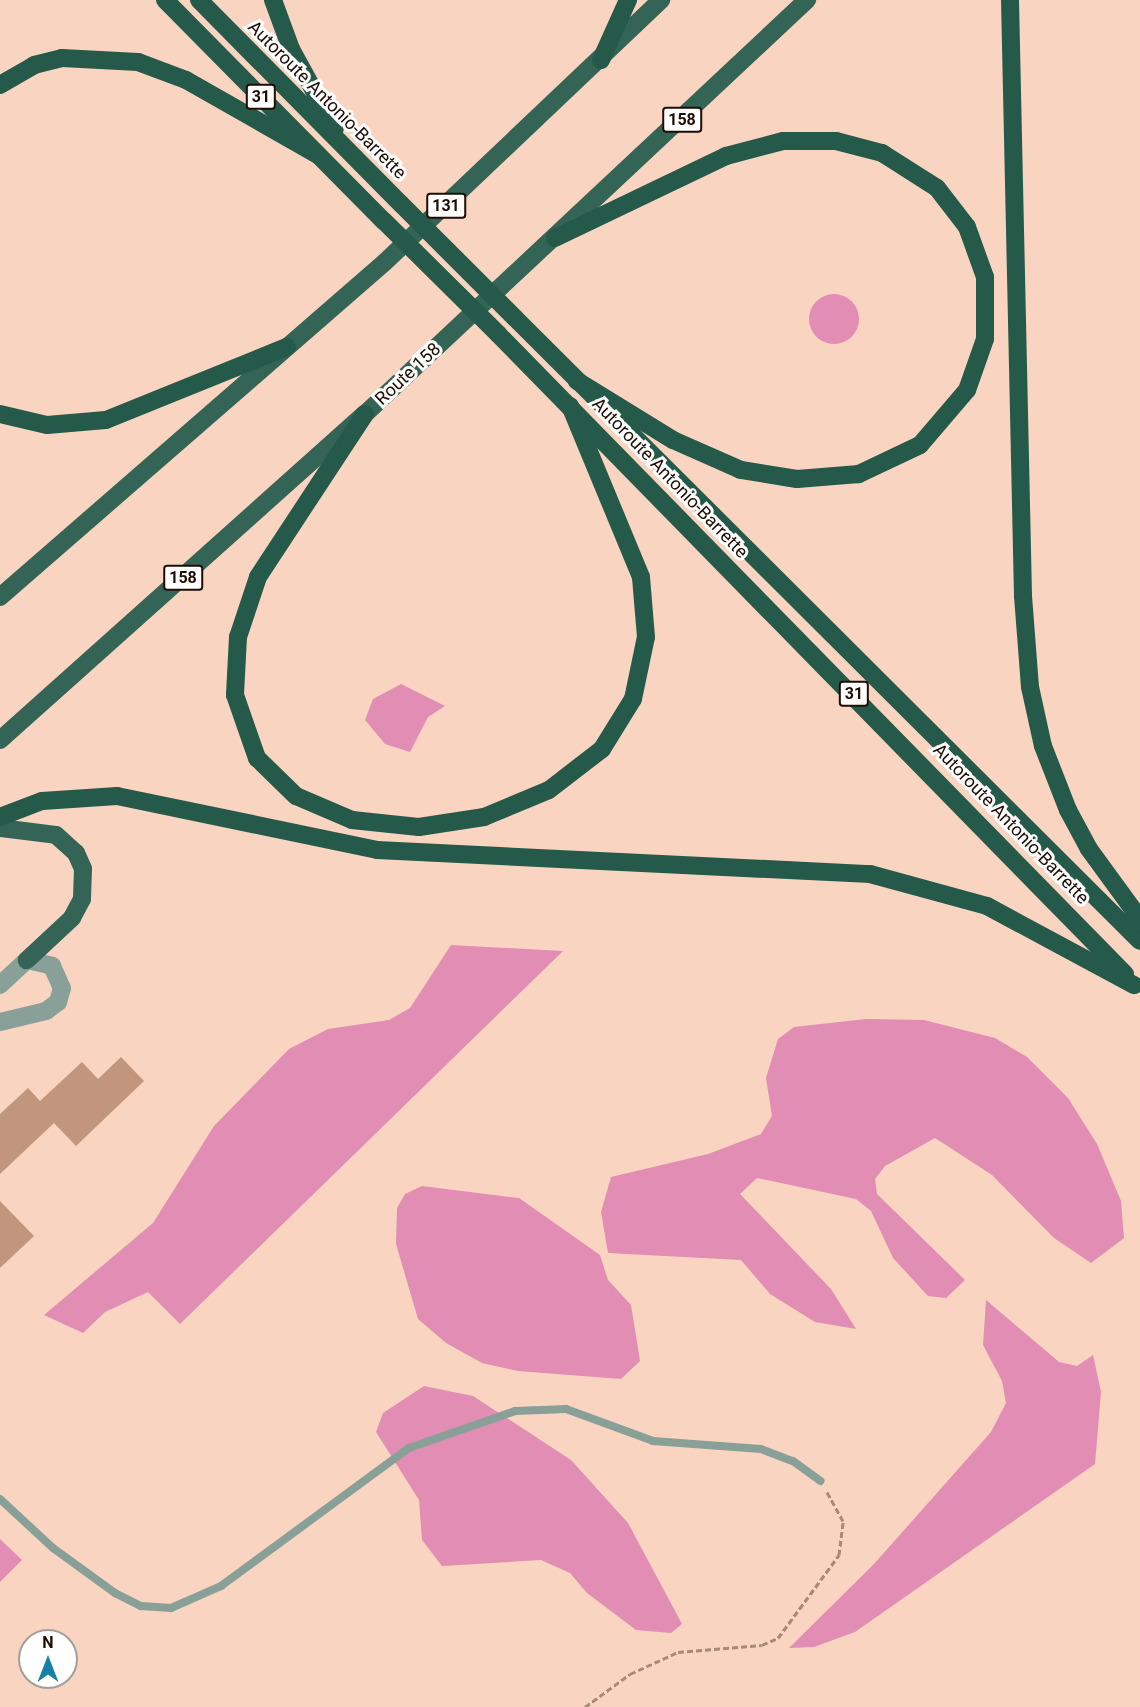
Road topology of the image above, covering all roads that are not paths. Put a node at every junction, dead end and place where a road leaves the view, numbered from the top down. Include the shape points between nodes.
1 (165, 0) edge
2 (199, 0) edge
3 (273, 0) edge
4 (628, 0) edge
5 (661, 0) edge
6 (807, 0) edge
7 (1010, 0) edge
8 (601, 60) junction
9 (0, 85) edge
10 (344, 146) junction
11 (318, 154) junction
12 (555, 238) junction
13 (287, 347) junction
14 (577, 381) junction
15 (570, 405) junction
16 (0, 414) edge
17 (365, 414) junction
18 (0, 597) edge
19 (0, 740) edge
20 (0, 817) edge
21 (0, 828) edge
22 (1140, 919) edge
23 (1140, 941) edge
24 (27, 960) junction
25 (0, 985) edge
26 (1137, 988) edge
27 (0, 1022) edge
28 (821, 1481) road end
29 (0, 1498) edge

1 - 11 highway, Autoroute Antonio-Barrette / 31
2 - 10 highway, Autoroute Antonio-Barrette / 31
3 - 10 highway via 291,49
4 - 8 highway
5 - 8 highway, 131
6 - 12 highway, Route 158 / 158
7 - 22 highway via 1023,596 1030,687 1043,746 1068,810 1095,858
8 - 13 highway, 131
9 - 11 highway via 34,65 62,58 138,62 186,80
10 - 14 highway, Autoroute Antonio-Barrette / 31, bridge
11 - 15 highway, Autoroute Antonio-Barrette / 31, bridge
12 - 14 highway via 741,150 783,141 836,141 889,156 937,188 967,227 985,277 985,339 967,390 920,445 859,474 797,479 728,465 673,440
12 - 17 highway, Route 158 / 158
13 - 16 highway via 106,420 47,425
13 - 18 highway
14 - 23 highway, Autoroute Antonio-Barrette / 31
15 - 17 highway via 641,577 646,637 631,706 602,749 549,790 484,817 419,827 352,820 296,796 257,758 235,695 238,637 258,577
15 - 26 highway, Autoroute Antonio-Barrette / 31
17 - 19 highway, Route 158 / 158
20 - 26 highway via 42,801 117,796 337,844 399,853 878,876 987,906
21 - 24 highway via 56,835 76,853 83,869 82,898 72,918
24 - 25 street
24 - 27 street via 52,966 61,979 62,996 46,1011
28 - 29 lane via 793,1461 761,1449 653,1441 566,1409 515,1411 409,1448 220,1586 171,1608 141,1606 115,1593 53,1548

